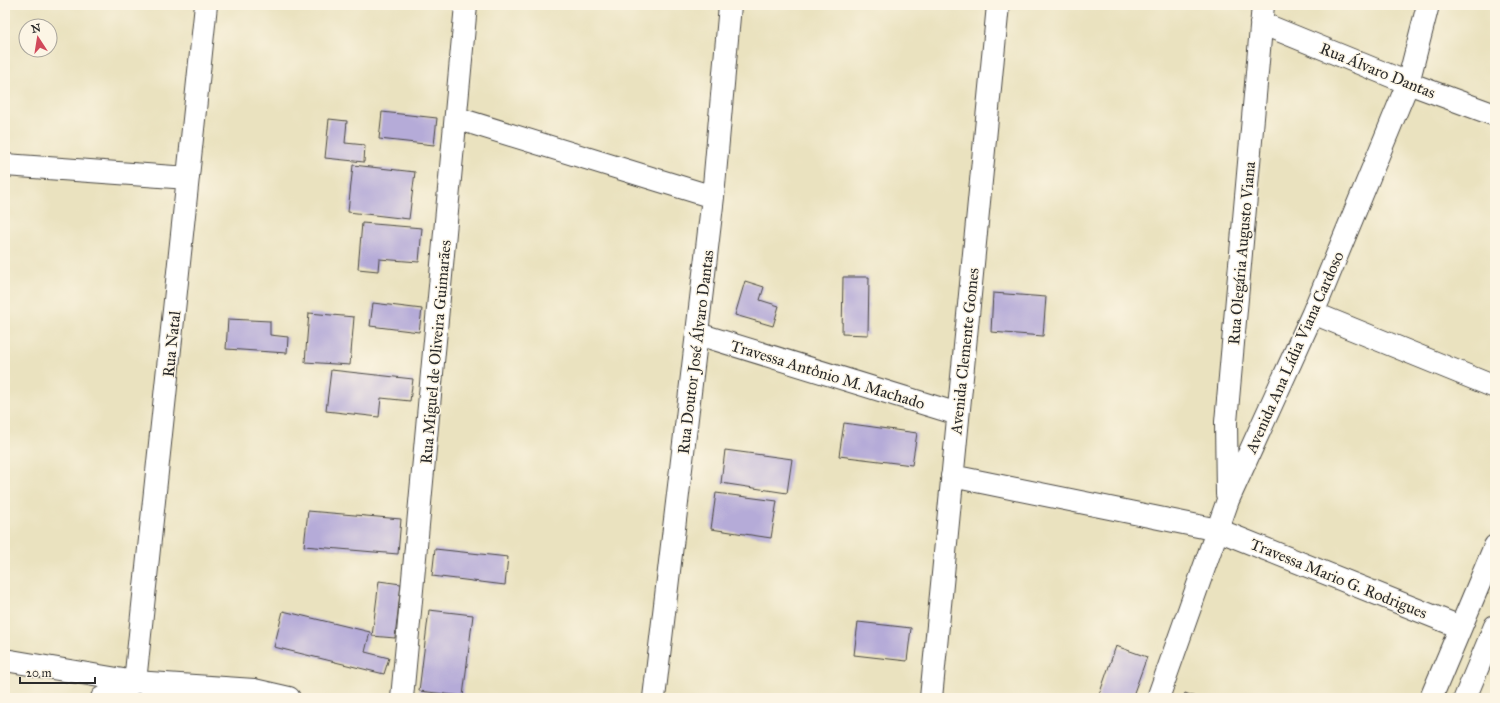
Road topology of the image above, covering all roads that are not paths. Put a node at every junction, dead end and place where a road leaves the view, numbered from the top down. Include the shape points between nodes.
1 (206, 5) edge
2 (466, 5) edge
3 (730, 5) edge
4 (998, 5) edge
5 (1428, 5) edge
6 (1262, 14) edge
7 (1408, 83) junction
8 (1495, 115) edge
9 (456, 118) junction
10 (5, 165) edge
11 (188, 178) junction
12 (713, 197) junction
13 (1313, 314) junction
14 (698, 334) junction
15 (1495, 386) edge
16 (958, 414) junction
17 (952, 476) junction
18 (1228, 500) junction
19 (1218, 530) junction
20 (1495, 546) edge
21 (1495, 626) edge
22 (1460, 627) junction
23 (5, 660) edge
24 (136, 682) junction
25 (102, 698) edge
26 (289, 698) edge
27 (402, 698) edge
28 (654, 698) edge
29 (931, 698) edge
30 (1158, 698) edge
31 (1431, 698) edge
32 (1465, 698) edge

1 - 11 street, Rua Natal
2 - 9 street, Rua Miguel de Oliveira Guimarães
3 - 12 street, Rua Doutor José Álvaro Dantas
4 - 16 street, Avenida Clemente Gomes
5 - 7 street, Avenida Ana Lídia Viana Cardoso
6 - 7 street, Rua Álvaro Dantas
6 - 18 street, Rua Olegária Augusto Viana via 1226,422
7 - 8 street, Rua Álvaro Dantas
7 - 13 street, Avenida Ana Lídia Viana Cardoso
9 - 12 street
9 - 27 street, Rua Miguel de Oliveira Guimarães
10 - 11 street
11 - 24 street, Rua Natal
12 - 14 street, Rua Doutor José Álvaro Dantas
13 - 15 street
13 - 18 street, Avenida Ana Lídia Viana Cardoso
14 - 16 street, Travessa Antônio M. Machado
14 - 28 street, Rua Doutor José Álvaro Dantas
16 - 17 street, Avenida Clemente Gomes
17 - 19 street, Travessa Mario G. Rodrigues
17 - 29 street, Avenida Clemente Gomes
18 - 19 street, Avenida Ana Lídia Viana Cardoso
19 - 22 street, Travessa Mario G. Rodrigues
19 - 30 street, Avenida Ana Lídia Viana Cardoso
20 - 22 street
21 - 32 street
22 - 31 street
23 - 24 street
24 - 25 street
24 - 26 street via 254,690

